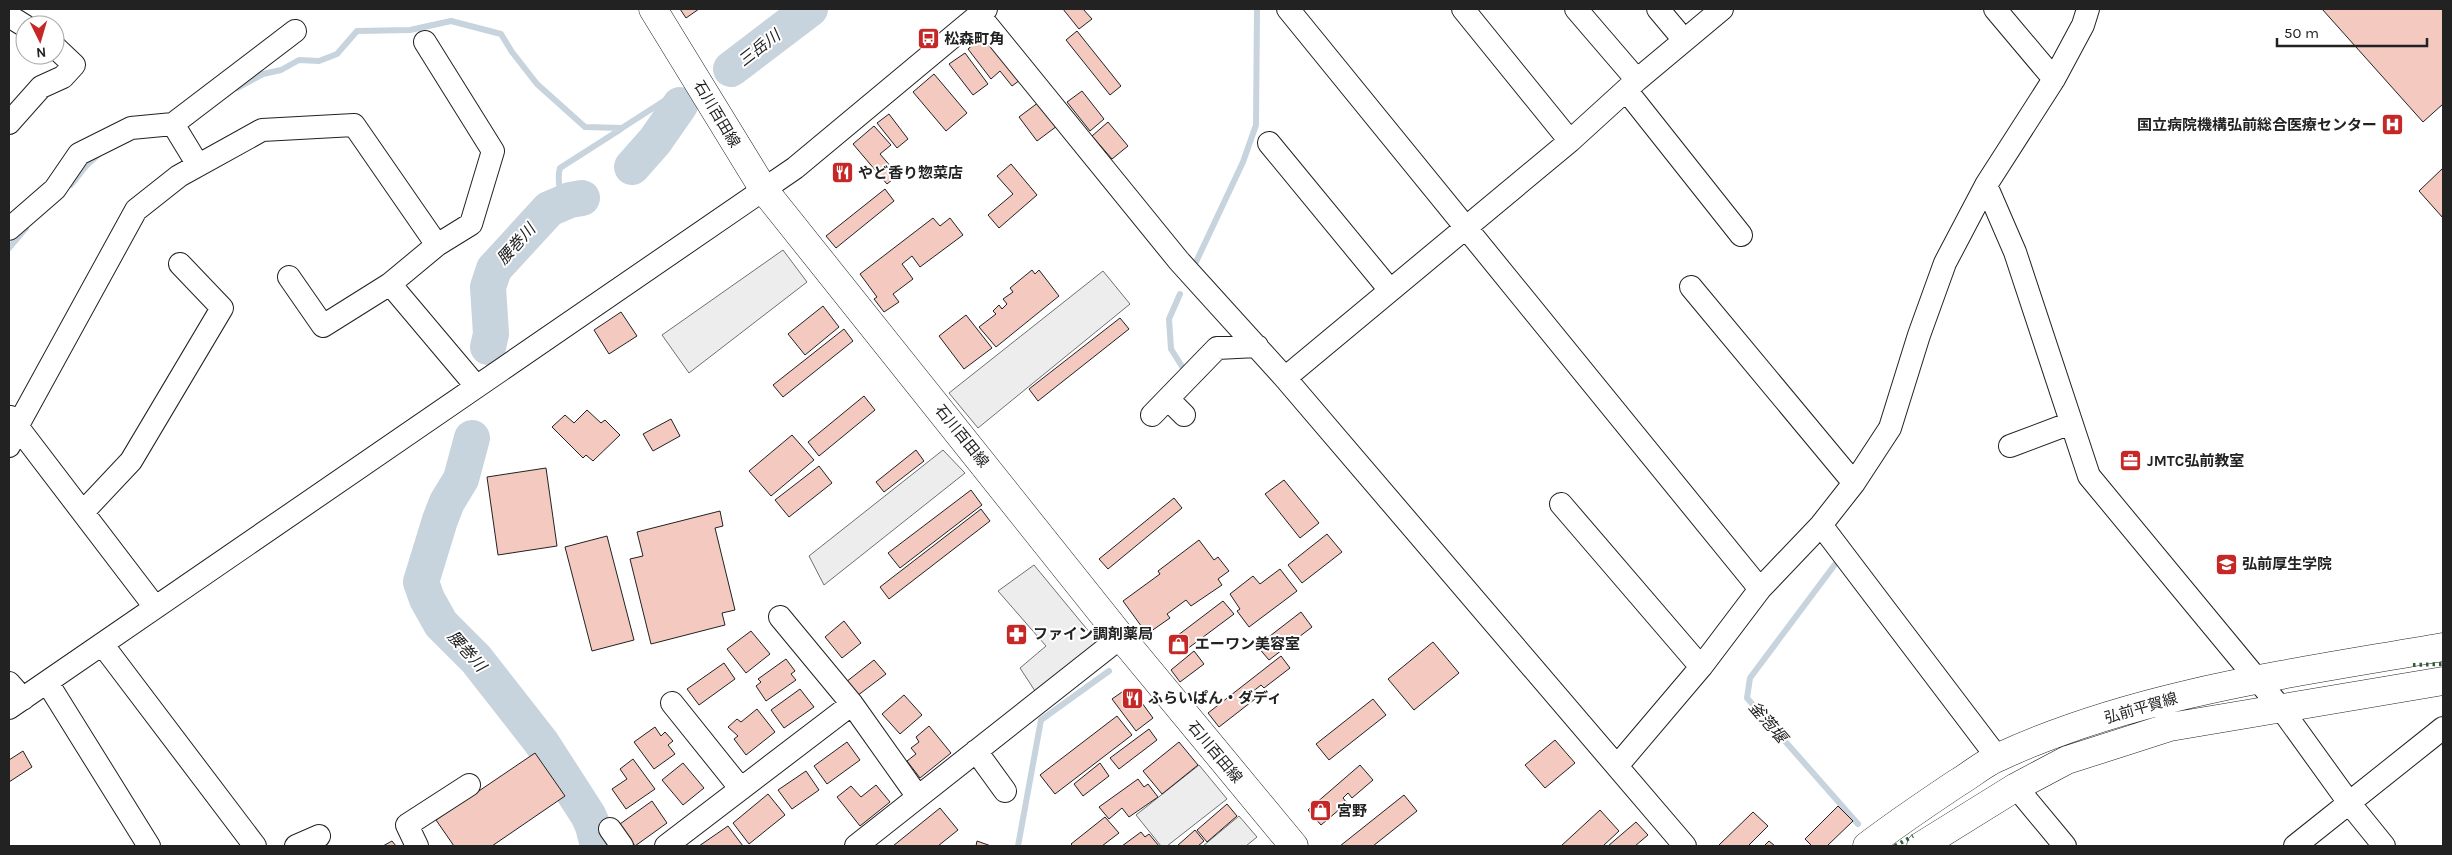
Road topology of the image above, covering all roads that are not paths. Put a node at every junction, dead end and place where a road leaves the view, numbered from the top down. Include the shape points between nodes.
1 (653, 9) edge
2 (1288, 9) edge
3 (1464, 9) edge
4 (1576, 9) edge
5 (1658, 9) edge
6 (1722, 9) edge
7 (1995, 9) edge
8 (2088, 9) edge
9 (983, 12) edge
10 (295, 31) dead end
11 (1684, 40) junction
12 (426, 42) dead end
13 (65, 56) edge
14 (2054, 79) junction
15 (1631, 85) junction
16 (9, 123) edge
17 (175, 127) junction
18 (1570, 141) junction
19 (1269, 143) dead end
20 (198, 165) junction
21 (1986, 185) junction
22 (764, 190) junction
23 (1466, 227) junction
24 (9, 229) edge
25 (1741, 235) dead end
26 (437, 245) junction
27 (180, 264) dead end
28 (289, 277) dead end
29 (390, 284) junction
30 (1691, 287) dead end
31 (1390, 290) junction
32 (1257, 346) junction
33 (1285, 378) junction
34 (476, 386) junction
35 (1168, 399) junction
36 (1152, 415) dead end
37 (1184, 415) dead end
38 (13, 420) edge
39 (2071, 423) junction
40 (9, 446) edge
41 (2010, 446) dead end
42 (1854, 483) junction
43 (1561, 504) dead end
44 (83, 512) junction
45 (1821, 525) junction
46 (1760, 589) junction
47 (155, 607) junction
48 (780, 617) dead end
49 (1121, 638) junction
50 (102, 644) junction
51 (2443, 647) edge
52 (1700, 667) junction
53 (2258, 680) junction
54 (2443, 681) edge
55 (47, 682) junction
56 (13, 697) edge
57 (672, 703) dead end
58 (852, 704) junction
59 (2280, 707) junction
60 (2443, 728) edge
61 (976, 751) junction
62 (1997, 757) junction
63 (1617, 766) junction
64 (469, 785) dead end
65 (2016, 787) junction
66 (741, 789) junction
67 (1006, 791) dead end
68 (918, 797) junction
69 (2350, 804) junction
70 (319, 836) dead end
71 (866, 843) edge
72 (149, 846) edge
73 (255, 846) edge
74 (296, 846) edge
75 (417, 846) edge
76 (666, 846) edge
77 (1294, 846) edge
78 (1685, 846) edge
79 (1867, 846) edge
80 (1921, 846) edge
81 (2064, 846) edge
82 (2295, 846) edge
83 (2384, 846) edge

1 - 22 main road, 石川百田線
2 - 23 street
3 - 18 street
4 - 15 street
5 - 11 street
6 - 11 street
7 - 14 street
8 - 14 street
9 - 22 street
9 - 32 street via 1179,261
10 - 17 street
11 - 15 street
12 - 26 street via 493,151 471,224
13 - 16 street via 74,65 63,77 41,87
14 - 21 street
15 - 18 street
15 - 25 street
17 - 20 street
17 - 24 street via 131,128 79,154 55,189
18 - 23 street
19 - 31 street
20 - 26 street via 262,130 354,125
20 - 38 street via 136,210
21 - 39 street via 2016,252
21 - 42 street via 1945,263 1890,428
22 - 34 street
22 - 49 main road, 石川百田線
23 - 31 street
23 - 46 street
26 - 29 street
27 - 44 street via 222,308 131,461
28 - 29 street via 323,326
29 - 34 street
30 - 42 street
31 - 33 street
32 - 33 street
32 - 35 street via 1217,348
33 - 63 street
34 - 47 street
35 - 36 street
35 - 37 street
38 - 40 street
38 - 44 street
39 - 41 street
39 - 53 street via 2089,476
42 - 45 street
43 - 52 street
44 - 47 street
45 - 46 street
45 - 62 street
46 - 52 street
47 - 50 street
48 - 58 street
49 - 61 street
49 - 77 main road, 石川百田線
50 - 55 street
50 - 73 street
51 - 53 main road, 弘前平賀線
52 - 63 street
53 - 59 street
53 - 62 main road, 弘前平賀線 via 2163,701 2069,728
54 - 59 main road, 弘前平賀線
55 - 56 street
55 - 72 street
57 - 66 street
58 - 66 street
58 - 68 street
59 - 65 main road, 弘前平賀線 via 2170,727 2067,760
59 - 69 street
60 - 69 street
61 - 67 street
61 - 68 street
62 - 79 main road, 弘前平賀線
63 - 78 street
64 - 75 street via 407,825
65 - 80 main road, 弘前平賀線
65 - 81 street
66 - 76 street
68 - 71 street
69 - 82 street
69 - 83 street
70 - 74 street

